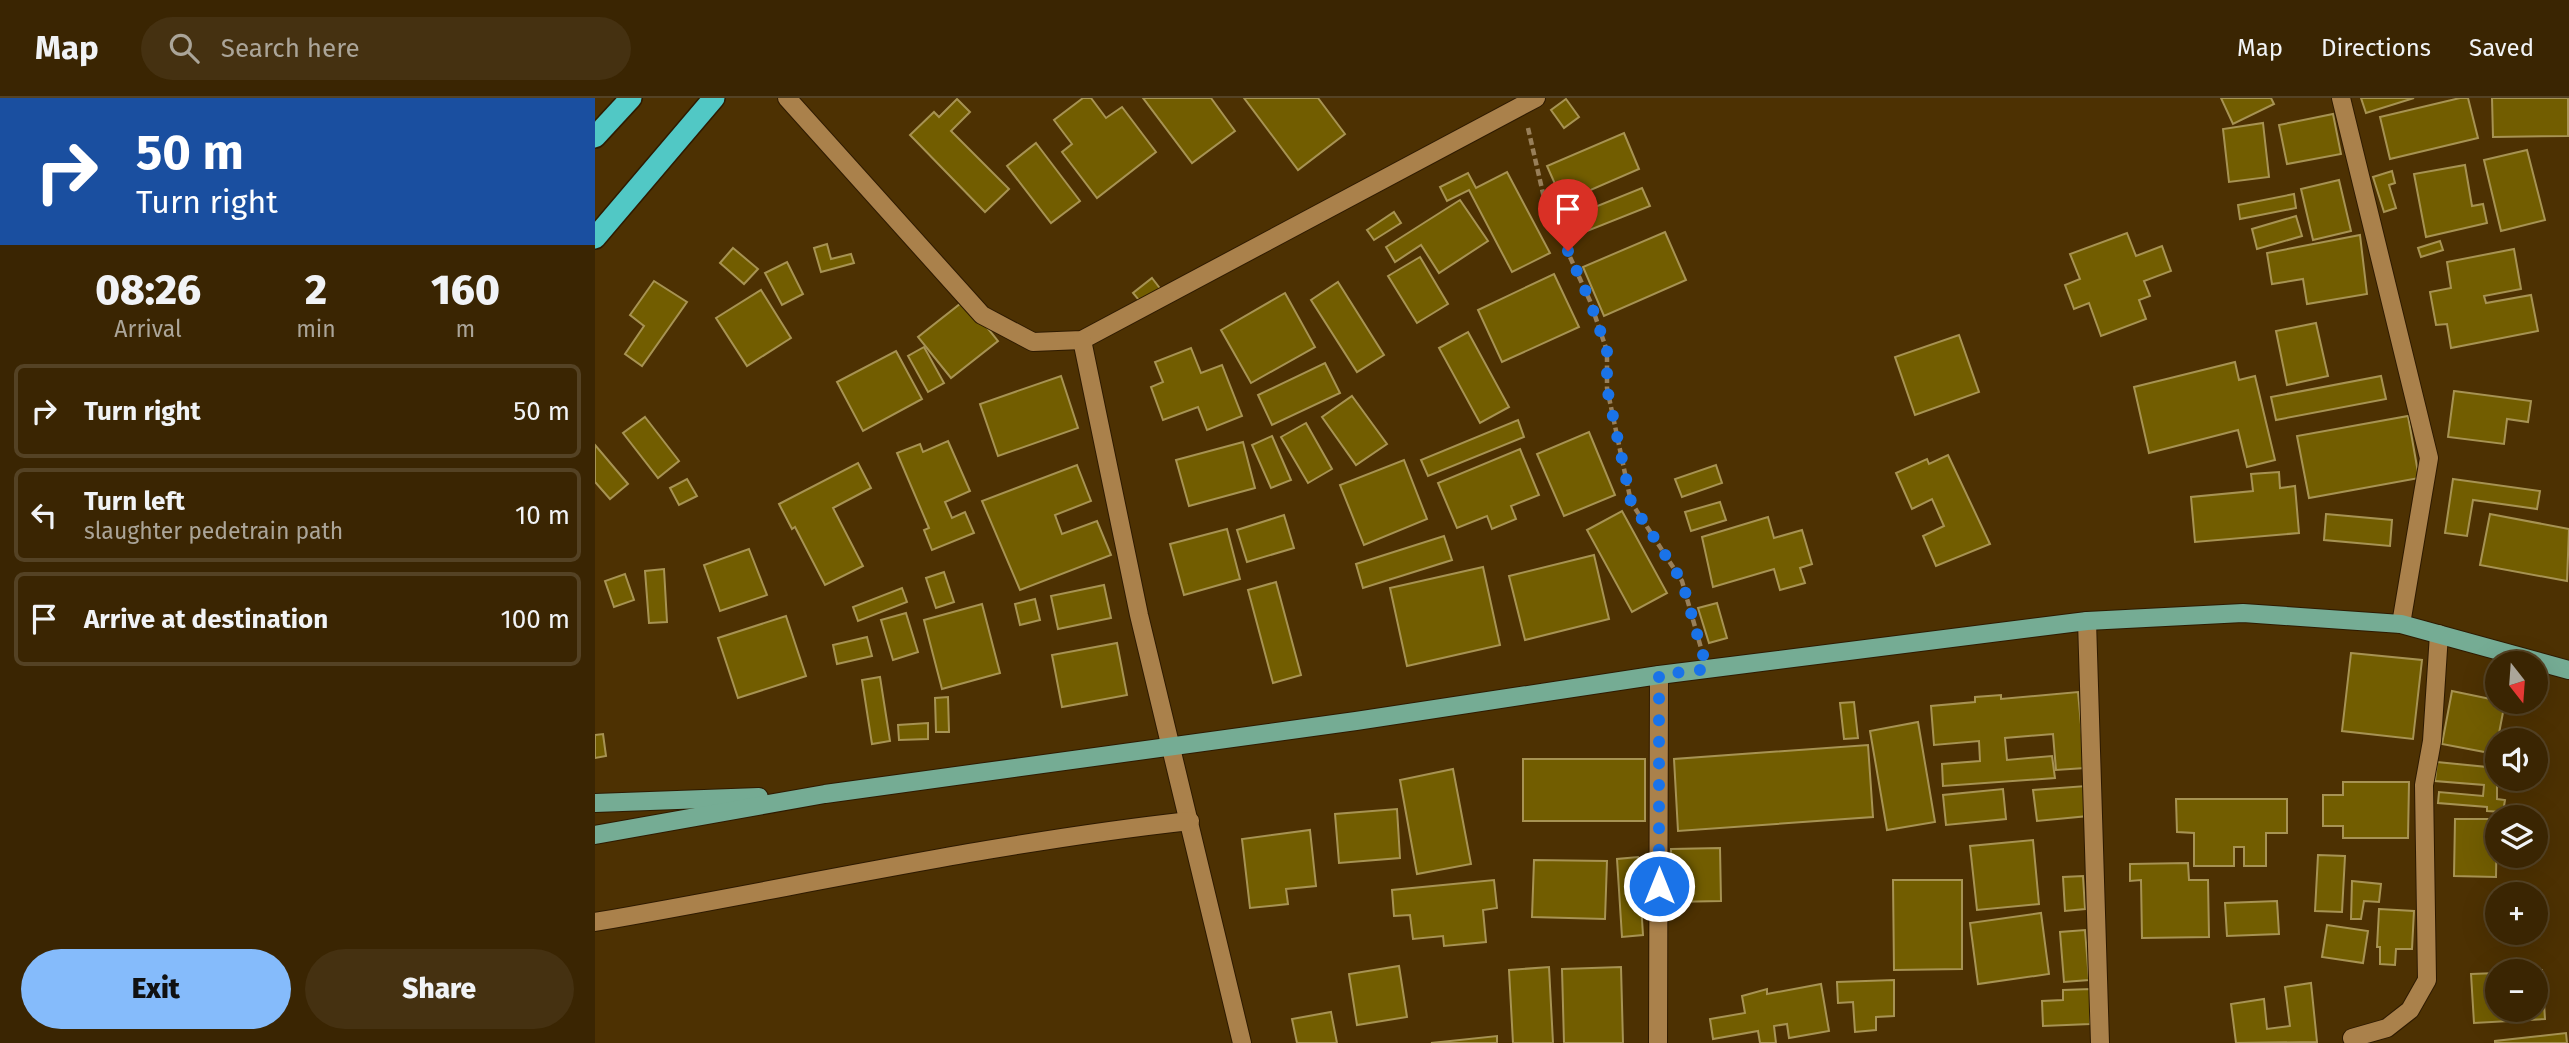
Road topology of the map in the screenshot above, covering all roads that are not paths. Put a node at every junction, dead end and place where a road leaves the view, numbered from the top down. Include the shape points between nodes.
1 (631, 98) edge
2 (714, 98) edge
3 (787, 98) edge
4 (2341, 98) edge
5 (1529, 102) edge
6 (595, 137) edge
7 (595, 238) edge
8 (1082, 340) junction
9 (2087, 621) junction
10 (2401, 624) junction
11 (2438, 634) junction
12 (2569, 670) edge
13 (1659, 675) junction
14 (1172, 745) junction
15 (825, 794) junction
16 (595, 803) edge
17 (1190, 821) junction
18 (595, 835) edge
19 (595, 922) edge
20 (2352, 1038) dead end
21 (1242, 1043) edge
22 (1658, 1043) edge
23 (2099, 1043) edge

1 - 6 highway
2 - 7 highway
3 - 8 street via 982,315 1033,342
4 - 10 street via 2429,458
5 - 8 street
8 - 14 street via 1139,615
9 - 10 main road via 2243,613
9 - 13 main road
9 - 23 street
10 - 11 main road
11 - 12 main road
11 - 20 street via 2432,741 2424,785 2427,980 2410,1010 2387,1028
13 - 14 main road
13 - 22 street
14 - 15 main road
14 - 17 street
15 - 16 main road
15 - 18 main road
17 - 19 street via 1091,833
17 - 21 street

